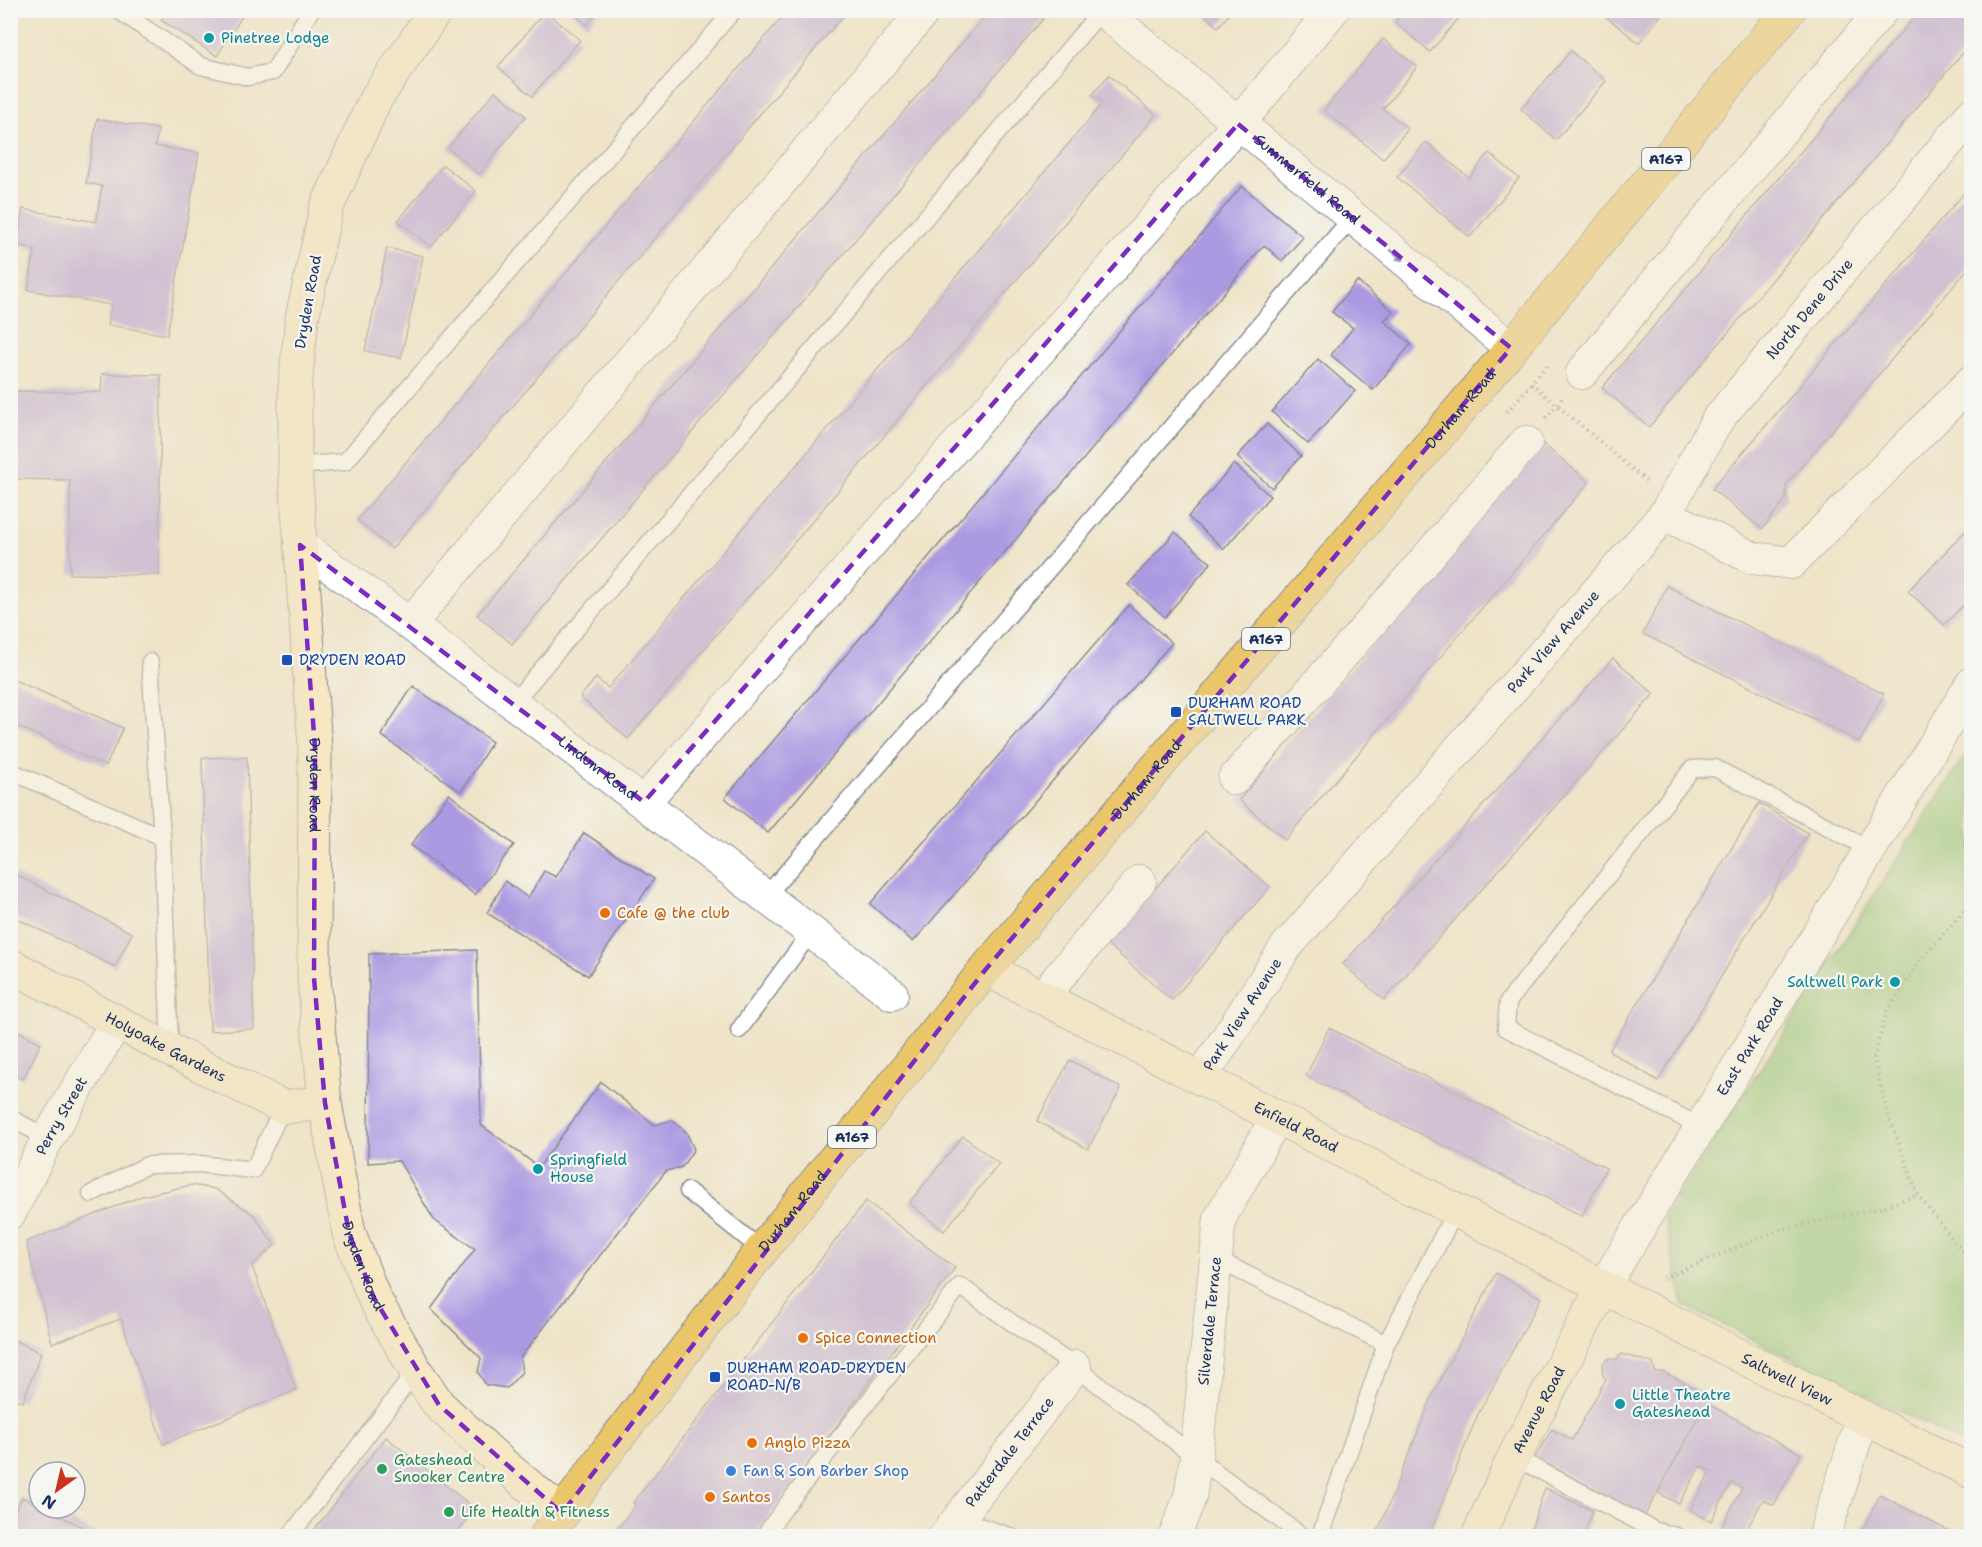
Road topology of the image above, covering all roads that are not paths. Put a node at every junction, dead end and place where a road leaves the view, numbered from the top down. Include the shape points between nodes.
1 (118, 10) edge
2 (311, 10) edge
3 (436, 10) edge
4 (734, 10) edge
5 (925, 10) edge
6 (1102, 10) edge
7 (1333, 10) edge
8 (1789, 10) edge
9 (1882, 10) edge
10 (1971, 114) edge
11 (1238, 124) junction
12 (1352, 218) junction
13 (1511, 348) junction
14 (1582, 373) dead end
15 (1971, 381) edge
16 (1526, 442) dead end
17 (295, 466) junction
18 (1667, 508) junction
19 (300, 545) junction
20 (410, 624) junction
21 (150, 662) dead end
22 (1971, 683) edge
23 (513, 703) junction
24 (10, 771) edge
25 (1234, 779) dead end
26 (644, 802) junction
27 (162, 837) junction
28 (1870, 849) junction
29 (1140, 881) dead end
30 (766, 896) junction
31 (811, 932) junction
32 (10, 965) edge
33 (986, 969) junction
34 (891, 994) dead end
35 (1042, 997) junction
36 (117, 1021) junction
37 (739, 1030) dead end
38 (170, 1050) junction
39 (1201, 1078) junction
40 (325, 1103) junction
41 (283, 1107) junction
42 (1277, 1117) junction
43 (10, 1118) edge
44 (1701, 1128) junction
45 (48, 1138) junction
46 (688, 1191) dead end
47 (91, 1194) dead end
48 (1456, 1210) junction
49 (10, 1213) edge
50 (762, 1250) junction
51 (1216, 1259) junction
52 (1612, 1291) junction
53 (1386, 1344) junction
54 (1075, 1367) junction
55 (416, 1371) junction
56 (1863, 1417) junction
57 (1196, 1457) junction
58 (1515, 1457) junction
59 (1971, 1472) edge
60 (554, 1525) edge
61 (952, 1528) edge
62 (1655, 1534) edge
63 (290, 1536) edge
64 (764, 1536) edge
65 (1010, 1536) edge
66 (1175, 1536) edge
67 (1302, 1536) edge
68 (1320, 1536) edge
69 (1478, 1536) edge
70 (1676, 1536) edge
71 (1824, 1536) edge

1 - 2 lane via 201,66 248,77 273,72
3 - 17 street, Dryden Road via 375,100 326,209 302,318 295,386
4 - 17 lane via 345,462
5 - 20 street
6 - 11 street, Summerfield Road
6 - 23 lane
7 - 11 street
8 - 13 main road, Durham Road / A167
9 - 14 street
10 - 18 street, North Dene Drive via 1718,419
11 - 12 street, Summerfield Road
11 - 26 street
12 -> 13 street, Summerfield Road
12 - 30 lane
13 - 33 main road, Durham Road / A167
15 - 18 street via 1791,562 1752,558
16 - 25 street
17 - 19 street, Dryden Road
18 - 39 street, Park View Avenue via 1286,946
19 - 20 street, Lindum Road
19 - 40 street, Dryden Road via 315,748 314,978
20 - 23 street, Lindum Road
21 - 27 lane
22 - 28 street, East Park Road
23 - 26 street, Lindum Road
24 - 27 lane
26 - 30 street, Lindum Road
27 - 38 lane
28 - 44 street, East Park Road
28 - 44 lane via 1715,768 1692,769 1508,1002 1506,1028
29 - 35 street
30 - 31 street, Lindum Road
31 - 34 street, Lindum Road
31 - 37 lane
32 - 36 street, Holyoake Gardens
33 - 35 street, Enfield Road
33 - 50 main road, Durham Road / A167
35 - 39 street, Enfield Road
36 - 38 street, Holyoake Gardens
36 - 45 street, Perry Street
38 - 41 street, Holyoake Gardens
39 - 42 street, Enfield Road
40 - 41 street
40 - 55 street, Dryden Road via 349,1233 374,1298
41 - 47 lane via 253,1170 199,1164 147,1165
42 - 48 street, Enfield Road
42 - 51 street, Silverdale Terrace via 1220,1218
43 - 45 lane
44 - 52 street, East Park Road
45 - 49 street, Perry Street
46 - 50 lane
48 - 52 street, Enfield Road
48 - 53 lane
50 - 60 main road, Durham Road / A167
51 - 53 lane
51 - 57 street, Silverdale Terrace
52 - 56 street, Saltwell View
52 - 58 street, Avenue Road
53 - 68 lane
54 - 57 lane
54 - 61 street, Patterdale Terrace
54 - 64 lane via 960,1286
55 - 60 street, Dryden Road via 439,1405 505,1466
55 - 63 lane
56 - 59 street, Saltwell View
56 - 71 street
57 - 66 street, Silverdale Terrace via 1190,1497
57 - 67 lane
58 - 62 lane
58 - 69 street, Avenue Road
61 - 65 lane
62 - 70 lane

